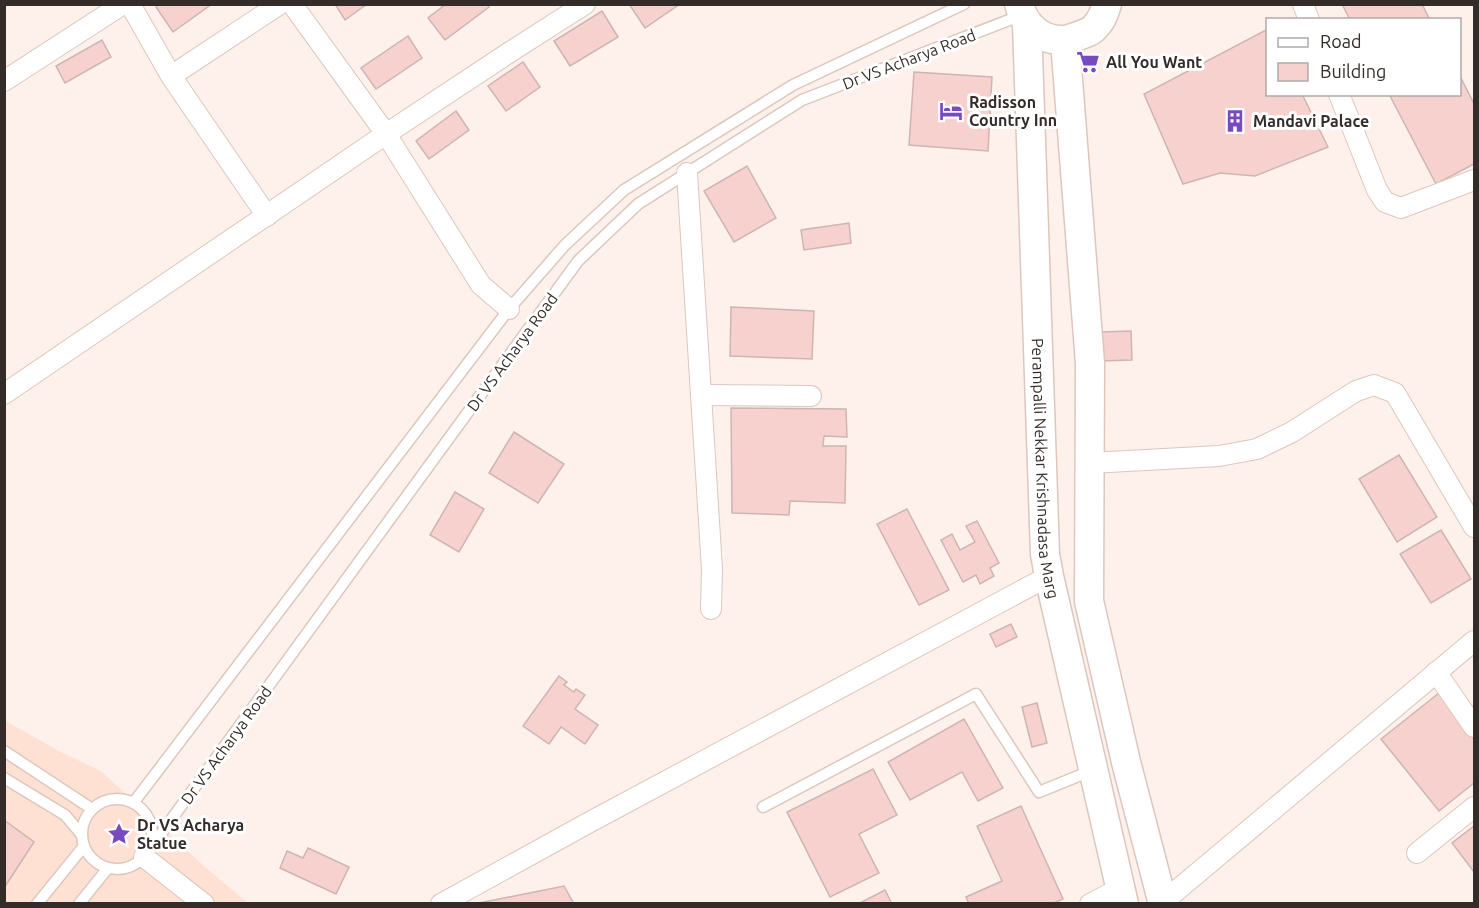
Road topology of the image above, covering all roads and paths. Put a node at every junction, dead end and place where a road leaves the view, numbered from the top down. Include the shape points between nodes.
1 (123, 4) edge
2 (130, 4) edge
3 (280, 4) edge
4 (292, 4) edge
5 (585, 4) edge
6 (964, 4) edge
7 (1107, 4) edge
8 (1023, 14) edge
9 (1065, 41) junction
10 (171, 76) junction
11 (4, 81) edge
12 (1340, 96) edge
13 (386, 134) junction
14 (687, 173) junction
15 (1474, 180) edge
16 (267, 216) junction
17 (509, 309) junction
18 (4, 394) edge
19 (701, 395) junction
20 (811, 396) dead end
21 (1090, 463) junction
22 (1474, 527) edge
23 (1049, 576) junction
24 (711, 609) dead end
25 (1474, 641) edge
26 (1436, 672) junction
27 (1474, 727) edge
28 (4, 751) edge
29 (1093, 770) junction
30 (4, 778) edge
31 (134, 802) junction
32 (763, 807) dead end
33 (1474, 807) edge
34 (92, 809) junction
35 (82, 835) junction
36 (84, 846) junction
37 (1417, 853) dead end
38 (144, 857) junction
39 (108, 868) junction
40 (1122, 896) edge
41 (468, 897) edge
42 (37, 903) edge
43 (79, 903) edge
44 (204, 903) edge
45 (441, 903) edge
46 (1090, 903) edge
47 (1163, 903) edge

1 - 11 street
2 - 10 street
3 - 10 street
4 - 13 street
5 - 13 street
6 - 17 lane, Dr VS Acharya Road via 793,85 624,190 565,245
7 - 9 main road via 1102,19 1092,30
8 - 9 main road via 1036,32
8 - 14 lane, Dr VS Acharya Road via 802,100
8 - 23 main road, Perampalli Nekkar Krishnadasa Marg via 1045,555
9 - 21 main road, Perampalli Nekkar Krishnadasa Marg via 1090,363
10 - 16 street
12 - 15 street via 1385,202 1401,208
13 - 16 street
13 - 17 street via 481,285
14 - 19 street
14 - 38 lane, Dr VS Acharya Road via 638,204 579,261
16 - 18 street
17 - 31 lane, Dr VS Acharya Road
19 - 20 street
19 - 24 street
21 - 22 street via 1220,456 1257,449 1374,385 1395,393
21 - 47 main road, Perampalli Nekkar Krishnadasa Marg via 1089,601
23 - 29 main road, Perampalli Nekkar Krishnadasa Marg
23 - 41 street via 620,806
25 - 26 street
26 - 27 street
26 - 47 street
28 - 34 lane
29 - 32 lane via 1039,792 976,694
29 - 40 main road, Perampalli Nekkar Krishnadasa Marg
30 - 35 lane via 65,815
31 - 34 lane via 112,799
31 - 38 lane via 151,823 152,842
33 - 37 street
34 - 35 lane
35 - 36 lane
36 - 39 lane via 90,856
36 - 42 lane
38 - 39 lane via 128,868
38 - 44 street
39 - 43 lane
40 - 46 street
41 - 45 street

